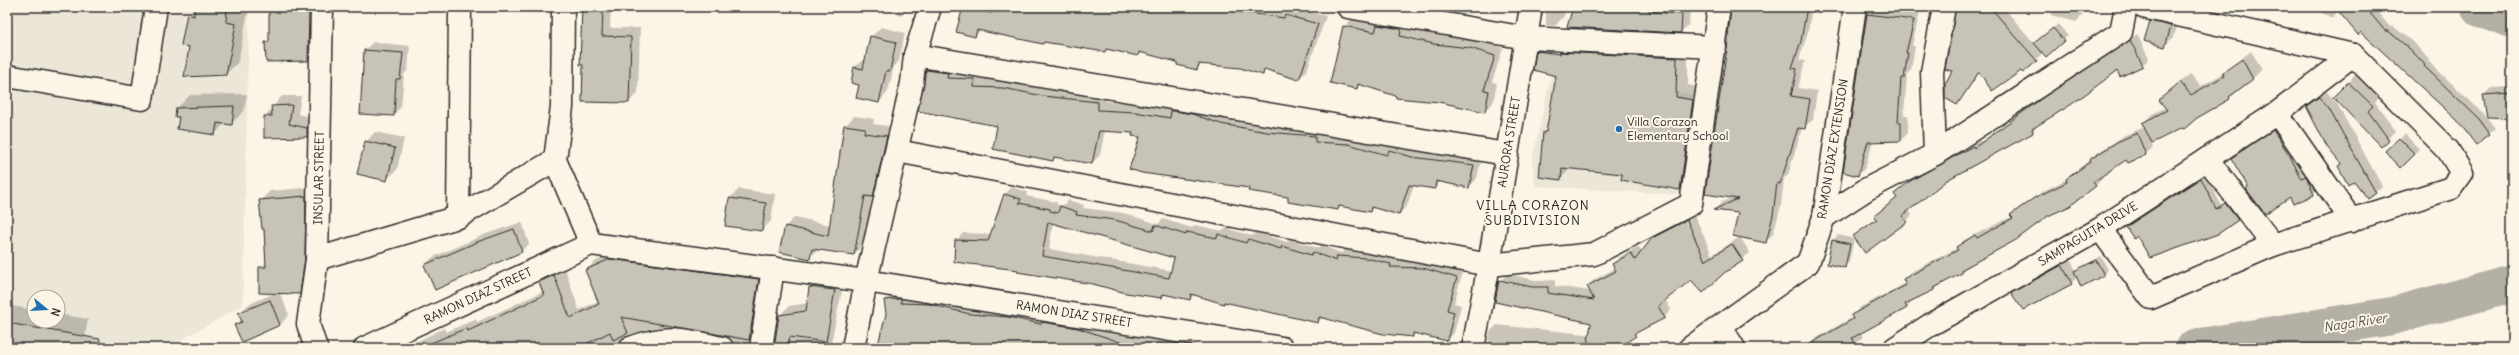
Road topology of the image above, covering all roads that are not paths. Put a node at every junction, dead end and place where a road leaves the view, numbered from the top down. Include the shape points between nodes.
1 (156, 7) edge
2 (322, 7) edge
3 (460, 7) edge
4 (564, 7) edge
5 (930, 7) edge
6 (1348, 7) edge
7 (1531, 7) edge
8 (1719, 7) edge
9 (1855, 7) edge
10 (1944, 7) edge
11 (2126, 7) edge
12 (2143, 7) edge
13 (1526, 38) junction
14 (1715, 47) junction
15 (915, 54) junction
16 (2353, 55) junction
17 (7, 76) edge
18 (2277, 113) junction
19 (897, 151) junction
20 (1506, 154) junction
21 (1935, 154) junction
22 (2207, 159) junction
23 (555, 160) junction
24 (458, 217) junction
25 (1824, 217) junction
26 (2352, 221) junction
27 (2100, 229) junction
28 (591, 244) junction
29 (2273, 245) junction
30 (317, 259) junction
31 (1489, 265) junction
32 (773, 268) junction
33 (866, 281) junction
34 (1721, 327) junction
35 (316, 348) edge
36 (365, 348) edge
37 (630, 348) edge
38 (722, 348) edge
39 (761, 348) edge
40 (854, 348) edge
41 (1282, 348) edge
42 (1473, 348) edge
43 (1690, 348) edge
44 (1734, 348) edge
45 (1895, 348) edge

1 - 17 street via 142,99
2 - 30 street, INSULAR STREET
3 - 24 street
4 - 23 street via 562,107
5 - 15 street
6 - 13 street
7 - 13 street, AURORA STREET
8 - 14 street
9 - 25 street, RAMON DIAZ EXTENSION
10 - 21 street via 1932,72
11 - 21 street via 2121,32
12 - 16 street
13 - 14 street
13 - 20 street, AURORA STREET
14 - 31 street via 1691,204 1594,254
15 - 19 street via 912,83
15 - 20 street
16 - 18 street, SAMPAGUITA DRIVE
16 - 26 street via 2448,150 2462,173 2451,188
18 - 22 street, SAMPAGUITA DRIVE
18 - 26 street
19 - 31 street
19 - 33 street
20 - 31 street, AURORA STREET
21 - 25 street via 1867,188
22 - 27 street, SAMPAGUITA DRIVE
22 - 29 street
23 - 24 street
23 - 28 street
24 - 30 street
25 - 34 street, RAMON DIAZ EXTENSION via 1808,263
26 - 29 street
27 - 29 street via 2151,298
27 - 45 street, SAMPAGUITA DRIVE via 1930,324
28 - 32 street, RAMON DIAZ STREET
28 - 36 street, RAMON DIAZ STREET
30 - 35 street, INSULAR STREET via 308,324
31 - 42 street, AURORA STREET
32 - 33 street, RAMON DIAZ STREET
32 - 39 street
33 - 40 street
33 - 41 street, RAMON DIAZ STREET
34 - 43 street, RAMON DIAZ EXTENSION
34 - 44 street
37 - 38 street via 651,340 676,338

